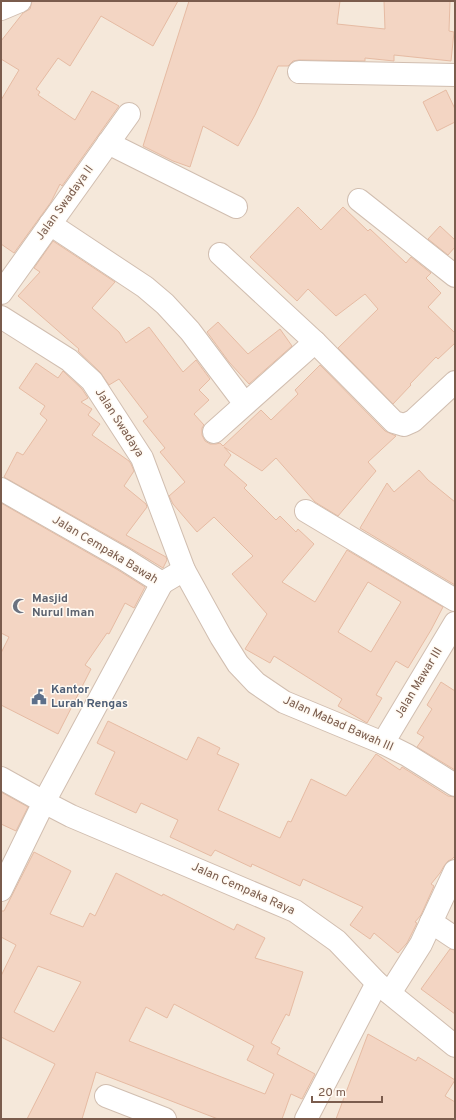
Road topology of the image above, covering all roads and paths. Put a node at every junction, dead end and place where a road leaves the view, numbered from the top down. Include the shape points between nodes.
1 (298, 72) dead end
2 (455, 76) edge
3 (128, 114) dead end
4 (108, 142) junction
5 (358, 200) dead end
6 (236, 207) dead end
7 (50, 224) junction
8 (220, 254) dead end
9 (455, 276) edge
10 (1, 293) edge
11 (1, 317) edge
12 (315, 342) junction
13 (455, 382) edge
14 (245, 404) junction
15 (214, 432) dead end
16 (1, 489) edge
17 (306, 511) dead end
18 (184, 570) junction
19 (162, 583) junction
20 (455, 600) edge
21 (455, 623) edge
22 (383, 743) junction
23 (1, 778) edge
24 (455, 785) edge
25 (44, 802) junction
26 (455, 871) edge
27 (1, 890) edge
28 (431, 922) junction
29 (455, 938) edge
30 (384, 988) junction
31 (455, 1046) edge
32 (106, 1096) dead end
33 (165, 1119) edge
34 (306, 1119) edge

1 - 2 street
3 - 4 street, Jalan Swadaya II
4 - 6 street
4 - 7 street, Jalan Swadaya II
5 - 9 street
7 - 10 street, Jalan Swadaya II
7 - 14 street via 145,287 165,304 190,331
8 - 12 street
11 - 18 street, Jalan Swadaya via 69,360 92,381 142,458
12 - 13 street via 394,422 404,425 413,421
12 - 14 street
14 - 15 street
16 - 19 street, Jalan Cempaka Bawah
17 - 20 street
18 - 19 street
18 - 22 street, Jalan Mabad Bawah III via 238,664 256,683 284,702
19 - 25 street, Jalan Cempaka Bawah
21 - 22 street, Jalan Mawar III
22 - 24 street, Jalan Mabad Bawah III
23 - 25 street, Jalan Cempaka Raya
25 - 27 street, Jalan Cempaka Bawah
25 - 30 street, Jalan Cempaka Raya via 71,816 295,911 337,941
26 - 28 street
28 - 29 street
28 - 30 street via 421,944
30 - 31 street, Jalan Cempaka Raya
30 - 34 street
32 - 33 street

